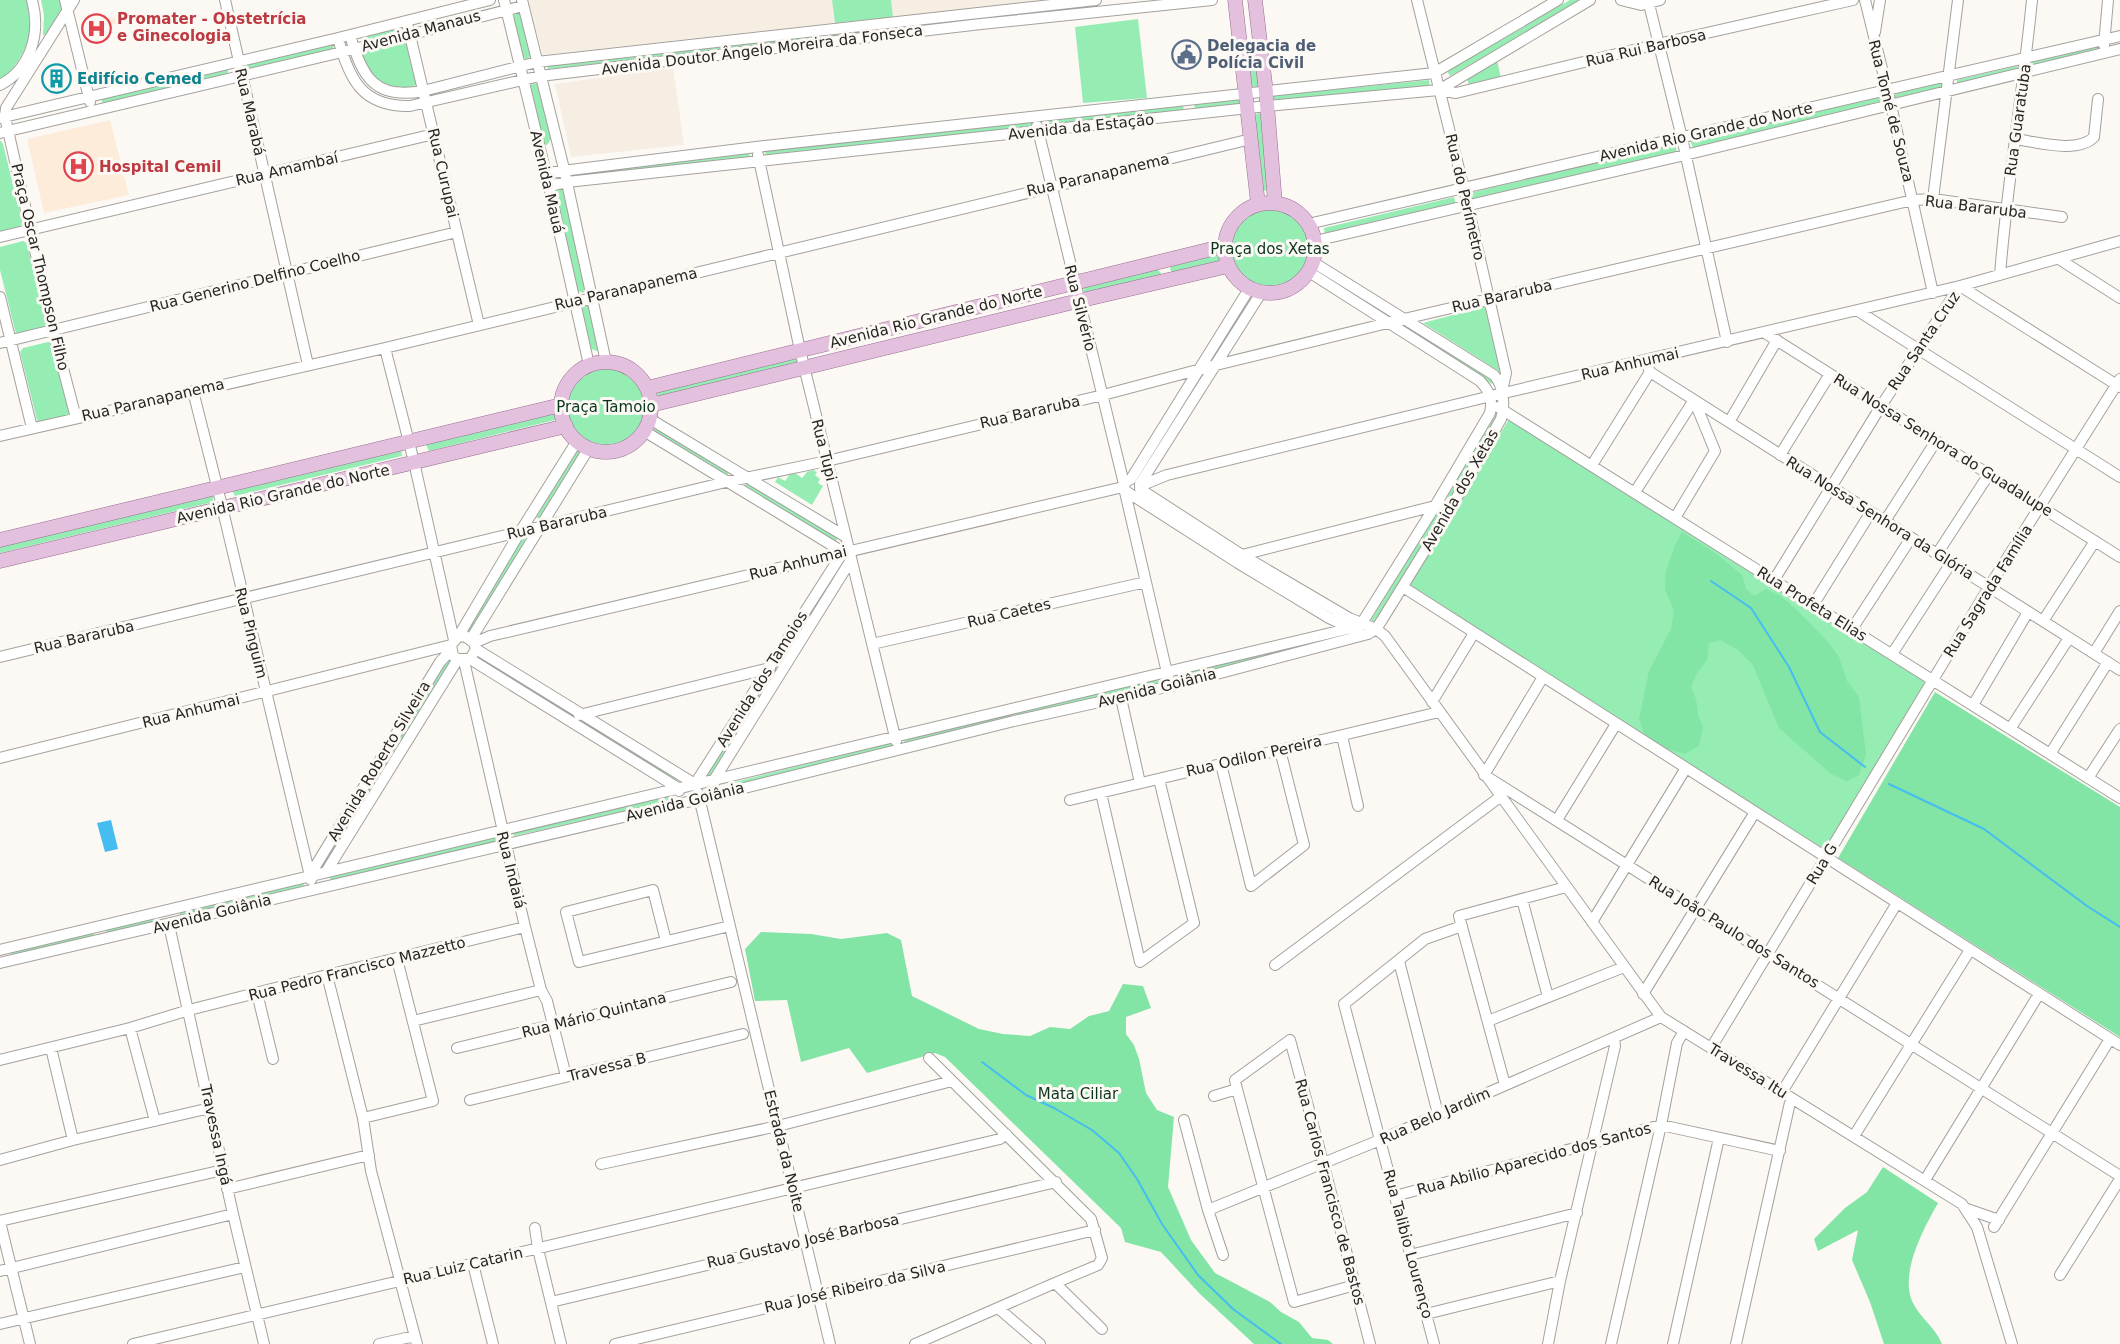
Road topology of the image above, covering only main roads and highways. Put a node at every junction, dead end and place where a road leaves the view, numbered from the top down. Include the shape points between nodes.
1 (1235, 0) edge
2 (1255, 0) edge
3 (1275, 203) junction
4 (1258, 204) junction
5 (1224, 246) junction
6 (1162, 261) junction
7 (1228, 266) junction
8 (1167, 280) junction
9 (647, 388) junction
10 (561, 405) junction
11 (648, 418) junction
12 (566, 426) junction
13 (0, 540) edge
14 (0, 561) edge

1 - 4 main road
2 - 3 main road
3 - 4 main road
3 - 7 main road via 1297,212 1308,224 1315,241 1311,267 1303,280 1288,290 1270,294 1255,291 1233,275
4 - 5 main road via 1237,216
5 - 6 main road, Avenida Rio Grande do Norte
5 - 7 main road
6 - 8 main road
6 - 9 main road, Avenida Rio Grande do Norte
7 - 8 main road, Avenida Rio Grande do Norte
8 - 11 main road, Avenida Rio Grande do Norte via 804,368
9 - 10 main road via 640,377 619,364 589,365 567,385
9 - 11 main road
10 - 12 main road
10 - 13 main road, Avenida Rio Grande do Norte
11 - 12 main road via 638,439 620,450 599,451 583,445
12 - 14 main road, Avenida Rio Grande do Norte

